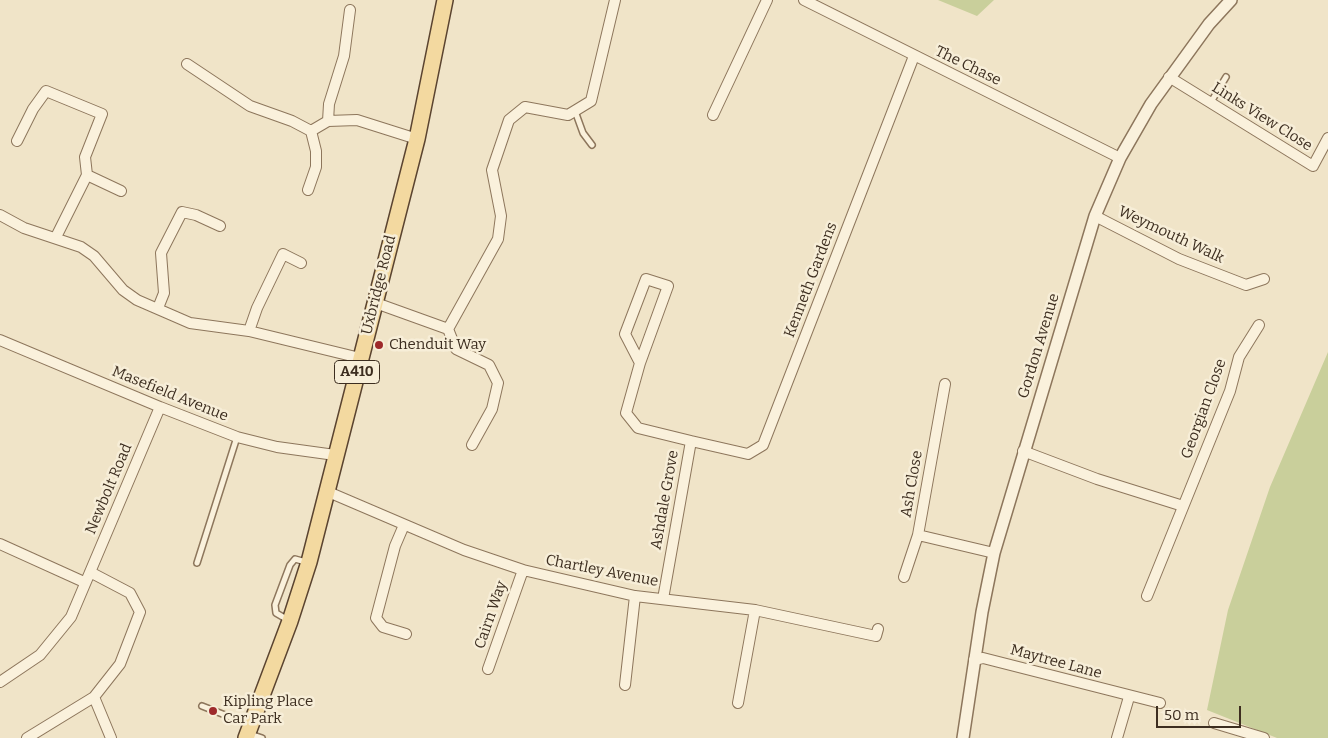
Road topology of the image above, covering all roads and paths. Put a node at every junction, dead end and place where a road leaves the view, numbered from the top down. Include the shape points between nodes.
1 (445, 0) edge
2 (615, 0) edge
3 (767, 0) edge
4 (804, 0) edge
5 (1231, 0) edge
6 (350, 10) dead end
7 (914, 56) junction
8 (187, 64) dead end
9 (1169, 77) junction
10 (1226, 77) dead end
11 (1210, 102) junction
12 (575, 111) junction
13 (713, 115) dead end
14 (328, 120) junction
15 (311, 131) junction
16 (1328, 138) edge
17 (417, 139) junction
18 (17, 141) dead end
19 (592, 145) dead end
20 (1120, 158) junction
21 (87, 175) junction
22 (308, 190) dead end
23 (121, 191) dead end
24 (0, 215) edge
25 (1095, 216) junction
26 (220, 226) dead end
27 (56, 237) junction
28 (301, 263) dead end
29 (1264, 279) dead end
30 (373, 302) junction
31 (158, 308) junction
32 (1259, 325) dead end
33 (448, 329) junction
34 (250, 331) junction
35 (0, 340) edge
36 (360, 358) junction
37 (640, 363) junction
38 (945, 384) dead end
39 (160, 407) junction
40 (238, 437) junction
41 (691, 441) junction
42 (472, 445) dead end
43 (1023, 451) junction
44 (335, 455) junction
45 (326, 491) junction
46 (1183, 506) junction
47 (404, 525) junction
48 (918, 535) junction
49 (0, 544) edge
50 (994, 553) junction
51 (197, 563) dead end
52 (522, 570) junction
53 (87, 577) junction
54 (904, 577) dead end
55 (636, 596) junction
56 (1147, 596) dead end
57 (663, 599) junction
58 (755, 610) junction
59 (878, 629) dead end
60 (406, 634) dead end
61 (974, 660) junction
62 (488, 669) dead end
63 (0, 682) edge
64 (625, 685) dead end
65 (94, 697) junction
66 (1129, 697) junction
67 (738, 703) dead end
68 (1160, 703) dead end
69 (202, 706) dead end
70 (1214, 723) dead end
71 (252, 734) edge
72 (27, 738) edge
73 (111, 738) edge
74 (963, 738) edge
75 (1117, 738) edge
76 (1264, 738) edge

1 - 17 main road, Uxbridge Road / A410
2 - 12 street via 591,101
3 - 13 street
4 - 7 street, The Chase
5 - 9 street, Gordon Avenue
6 - 14 street via 344,56 329,104
7 - 20 street, The Chase
7 - 41 street, Kenneth Gardens via 763,445 748,454
8 - 15 street via 250,106
9 - 11 street, Links View Close
9 - 20 street, Gordon Avenue
10 - 11 lane
11 - 16 street, Links View Close via 1313,166
12 - 19 lane via 583,133
12 - 33 street via 568,115 525,107 509,120 492,170 502,216 498,239
14 - 15 street
14 - 17 street via 357,120
15 - 22 street via 316,167
17 - 30 main road, Uxbridge Road / A410
18 - 21 street via 33,108 46,91 102,114 85,157
20 - 25 street, Gordon Avenue
21 - 23 street
21 - 27 street
24 - 27 street via 24,228
25 - 29 street, Weymouth Walk via 1179,259 1246,285
25 - 43 street, Gordon Avenue
26 - 31 street via 182,212 161,253 164,293
27 - 31 street via 94,256 123,290
28 - 34 street via 283,254 257,308
30 - 33 street
30 - 36 main road, Uxbridge Road / A410
31 - 34 street via 190,323
32 - 46 street, Georgian Close via 1240,357 1230,391
33 - 42 street via 456,349 489,365 498,384 492,409
34 - 36 street
35 - 39 street, Masefield Avenue
36 - 44 main road, Uxbridge Road / A410
37 - 37 street, Ashdale Grove via 668,286 646,279 625,334
37 - 41 street, Ashdale Grove via 626,414 638,428
38 - 48 street, Ash Close
39 - 40 street, Masefield Avenue
39 - 53 street, Newbolt Road
40 - 44 street, Masefield Avenue via 278,447
40 - 51 lane
41 - 57 street, Ashdale Grove
43 - 46 street
43 - 50 street, Gordon Avenue
44 - 45 main road, Uxbridge Road / A410
45 - 47 street, Chartley Avenue
45 - 71 main road, Uxbridge Road / A410 via 308,562
46 - 56 street, Georgian Close
47 - 52 street, Chartley Avenue
47 - 60 street via 395,546 376,618 383,628
48 - 50 street, Ash Close
48 - 54 street, Ash Close
49 - 53 street
50 - 61 street, Gordon Avenue
52 - 55 street, Chartley Avenue
52 - 62 street, Cairn Way
53 - 63 street, Newbolt Road via 71,617 40,655
53 - 65 street via 130,593 140,612 120,664
55 - 57 street, Chartley Avenue
55 - 64 street
57 - 58 street, Chartley Avenue
58 - 59 street, Chartley Avenue via 876,636
58 - 67 street
61 - 66 street, Maytree Lane via 983,658
61 - 74 street, Gordon Avenue
65 - 72 street
65 - 73 street
66 - 68 street, Maytree Lane
66 - 75 street
69 - 71 lane
70 - 76 street

